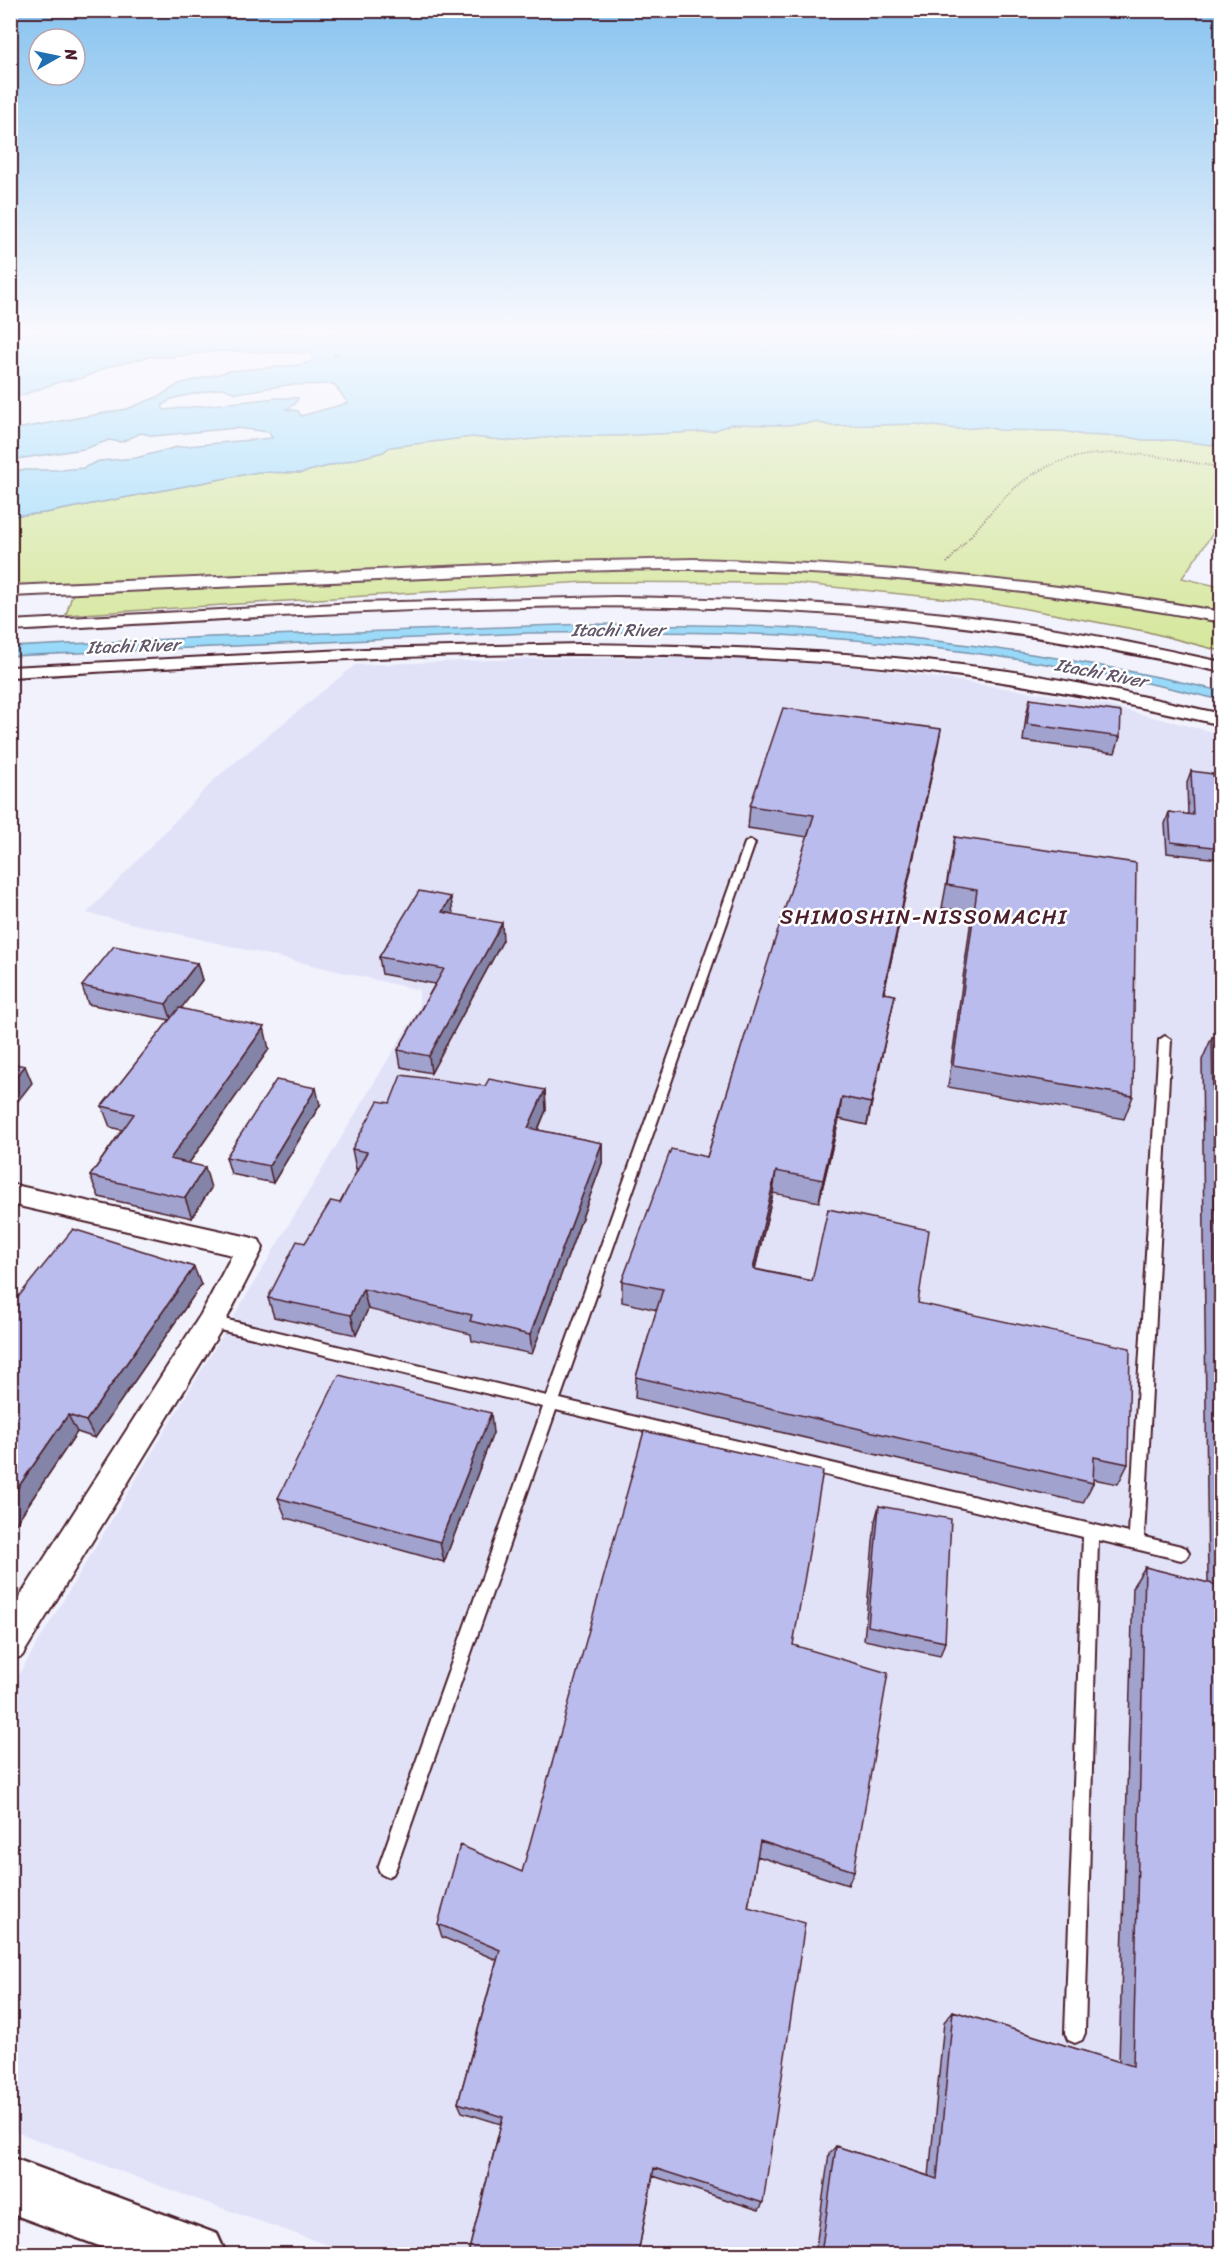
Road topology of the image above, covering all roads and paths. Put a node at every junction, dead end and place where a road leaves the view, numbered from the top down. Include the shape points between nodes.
1 (1221, 468) edge
2 (935, 576) junction
3 (42, 590) junction
4 (10, 591) edge
5 (10, 604) edge
6 (1221, 617) edge
7 (10, 626) edge
8 (1221, 667) edge
9 (10, 672) edge
10 (1221, 720) edge
11 (750, 843) dead end
12 (1165, 1040) dead end
13 (10, 1194) edge
14 (212, 1322) junction
15 (552, 1402) junction
16 (1091, 1531) junction
17 (1136, 1542) junction
18 (1181, 1553) dead end
19 (10, 1644) edge
20 (387, 1868) dead end
21 (1075, 2032) dead end
22 (10, 2185) edge
23 (197, 2254) edge

1 - 2 path via 1130,454 1060,459 1016,488
2 - 3 street via 680,564
2 - 6 street
3 - 4 street
3 - 5 street via 37,602
7 - 8 street via 441,607 703,603 821,609 1002,626
9 - 10 street via 425,652 576,648 746,651 841,656 993,673 1153,702
11 - 15 lane
12 - 17 lane
13 - 14 street via 249,1248
14 - 15 lane
14 - 19 street
15 - 16 lane
15 - 20 lane
16 - 17 lane
16 - 21 lane
17 - 18 lane
22 - 23 street

